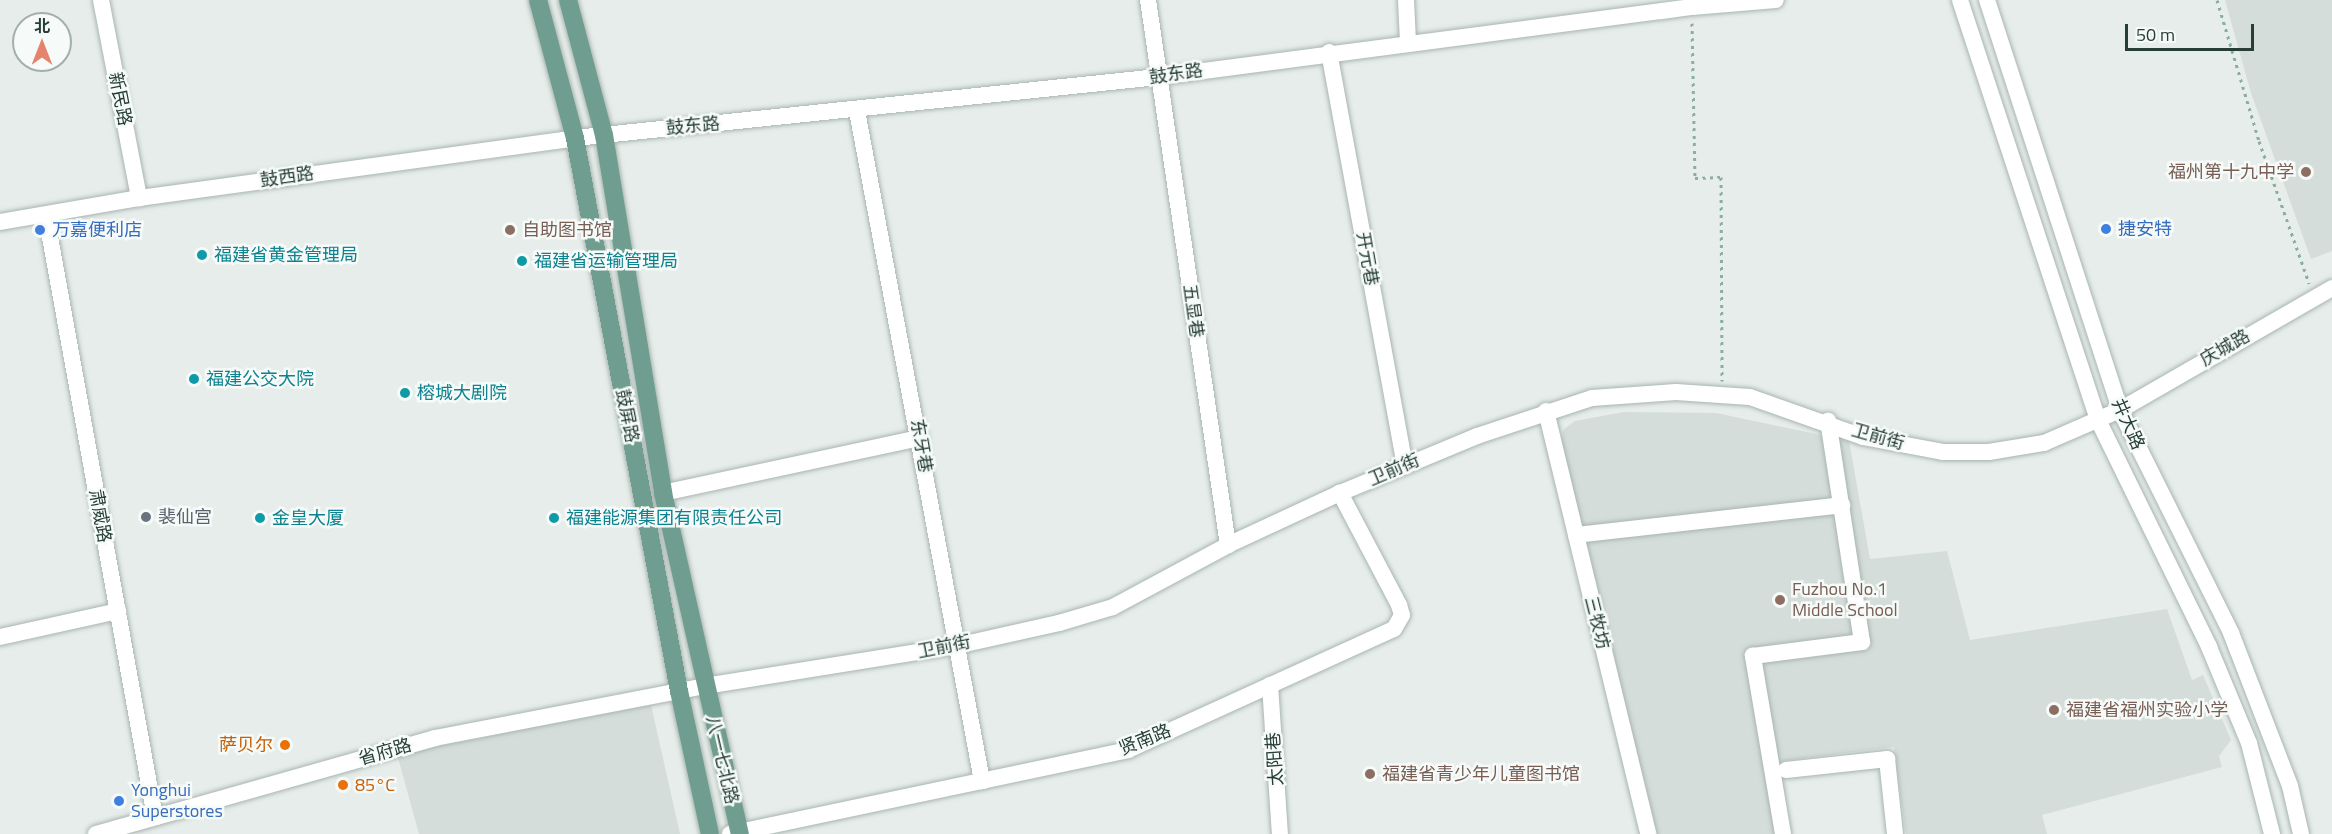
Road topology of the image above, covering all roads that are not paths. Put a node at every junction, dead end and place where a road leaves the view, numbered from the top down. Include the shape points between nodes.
1 (101, 0) edge
2 (538, 0) edge
3 (568, 0) edge
4 (1148, 0) edge
5 (1406, 0) edge
6 (1776, 0) edge
7 (1960, 0) edge
8 (1987, 0) edge
9 (1408, 42) junction
10 (1329, 52) junction
11 (1158, 77) junction
12 (857, 111) junction
13 (604, 135) junction
14 (575, 138) junction
15 (139, 198) junction
16 (46, 215) junction
17 (0, 222) edge
18 (2332, 288) edge
19 (2120, 410) junction
20 (1546, 411) junction
21 (2098, 420) junction
22 (1828, 421) junction
23 (920, 438) junction
24 (1405, 466) junction
25 (663, 493) junction
26 (1340, 493) junction
27 (1842, 505) junction
28 (1576, 535) junction
29 (1228, 545) junction
30 (118, 611) junction
31 (0, 638) edge
32 (957, 646) junction
33 (1269, 685) junction
34 (705, 686) junction
35 (679, 691) junction
36 (1785, 770) dead end
37 (982, 782) junction
38 (155, 817) junction
39 (96, 834) edge
40 (710, 834) edge
41 (736, 834) edge
42 (1280, 834) edge
43 (1648, 834) edge
44 (1783, 834) edge
45 (1895, 834) edge
46 (2272, 834) edge
47 (2301, 834) edge

1 - 15 street, 新民路
2 - 14 main road, 鼓屏路
3 - 13 main road, 鼓屏路
4 - 11 street, 五显巷
5 - 9 street
6 - 9 street, 鼓东路
7 - 21 street
8 - 19 street, 井大路
9 - 10 street, 鼓东路
10 - 11 street, 鼓东路
10 - 24 street, 开元巷
11 - 12 street, 鼓东路
11 - 29 street, 五显巷
12 - 13 street, 鼓东路
12 - 23 street, 东牙巷
13 - 14 street, 鼓东路
13 - 25 main road, 鼓屏路
14 - 15 street, 鼓西路
14 - 35 main road, 鼓屏路
15 - 16 street, 鼓西路
16 - 17 street, 鼓西路
16 - 30 street, 肃威路
18 - 19 street, 庆城路
19 - 21 street, 卫前街
19 - 47 street, 井大路 via 2231,633 2290,786
20 - 22 street, 卫前街 via 1592,398 1631,394 1722,393 1781,404
20 - 24 street, 卫前街
20 - 28 street, 三牧坊
21 - 22 street, 卫前街 via 2044,443 1989,452 1943,452 1895,445
21 - 46 street via 2209,647 2249,743
22 - 27 street
23 - 25 street
23 - 32 street, 东牙巷
24 - 26 street, 卫前街
25 - 34 main road, 鼓屏路
26 - 29 street, 卫前街
26 - 33 street, 贤南路 via 1402,615 1394,629
27 - 28 street
27 - 44 street via 1862,642 1753,656
28 - 43 street, 三牧坊
29 - 32 street, 卫前街 via 1113,607
30 - 31 street
30 - 38 street, 肃威路
32 - 34 street, 卫前街
32 - 37 street, 东牙巷
33 - 37 street, 贤南路 via 1128,750
33 - 42 street, 太阳巷
34 - 35 street, 卫前街
34 - 41 main road, 八一七北路
35 - 38 street, 省府路 via 435,738
35 - 40 main road, 鼓屏路
36 - 45 street via 1887,759
37 - 41 street, 贤南路
38 - 39 street, 省府路

